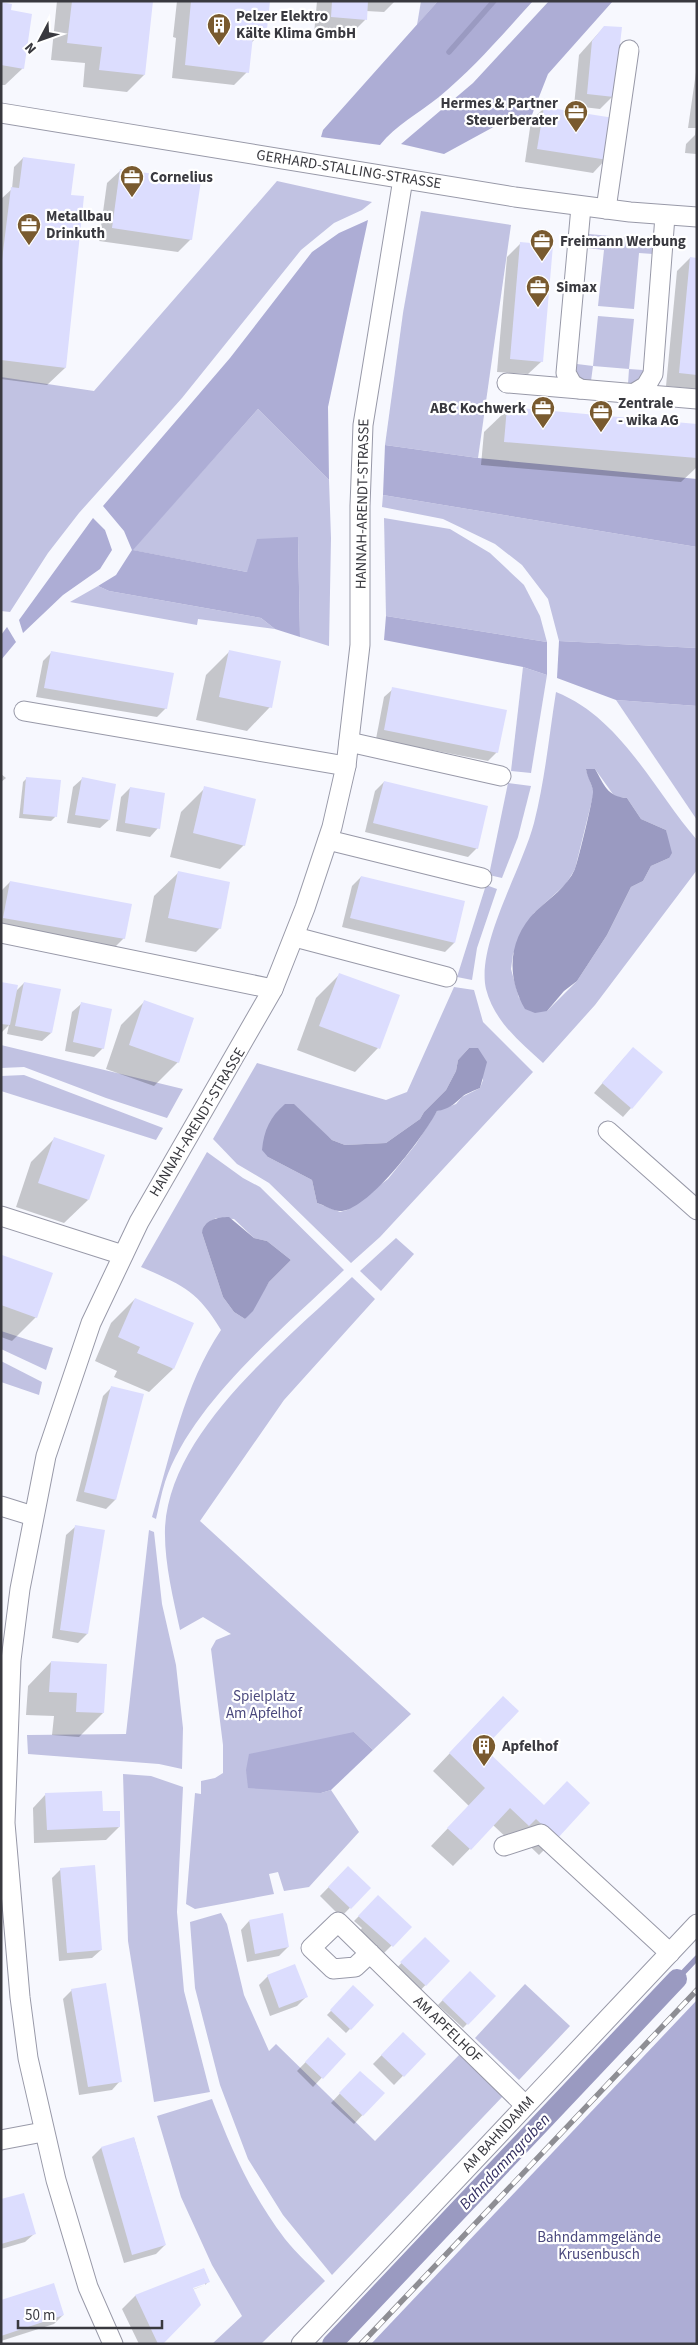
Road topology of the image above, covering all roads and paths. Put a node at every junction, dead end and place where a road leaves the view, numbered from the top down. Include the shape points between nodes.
1 (629, 50) dead end
2 (1, 113) edge
3 (403, 179) junction
4 (581, 207) junction
5 (606, 209) junction
6 (665, 216) junction
7 (697, 217) edge
8 (507, 383) dead end
9 (580, 389) junction
10 (634, 394) junction
11 (697, 399) edge
12 (24, 711) dead end
13 (349, 742) junction
14 (346, 766) junction
15 (501, 776) dead end
16 (328, 840) junction
17 (482, 878) dead end
18 (1, 933) edge
19 (294, 937) junction
20 (447, 977) dead end
21 (273, 989) junction
22 (608, 1131) dead end
23 (697, 1210) edge
24 (1, 1216) edge
25 (123, 1255) junction
26 (1, 1506) edge
27 (33, 1516) junction
28 (504, 1846) dead end
29 (6, 1900) edge
30 (697, 1924) edge
31 (670, 1953) junction
32 (370, 1954) dead end
33 (525, 2105) junction
34 (43, 2132) junction
35 (1, 2140) edge
36 (113, 2344) edge
37 (301, 2344) edge

1 - 5 street
2 - 3 street, GERHARD-STALLING-STRASSE
3 - 4 street, GERHARD-STALLING-STRASSE
3 - 13 street, HANNAH-ARENDT-STRASSE via 363,425 360,645
4 - 5 street, GERHARD-STALLING-STRASSE
4 - 9 street via 566,373 572,384
5 - 6 street, GERHARD-STALLING-STRASSE
6 - 7 street, GERHARD-STALLING-STRASSE
6 - 10 street via 653,374 646,386
8 - 9 street
9 - 10 street
10 - 11 street
12 - 14 street
13 - 14 street, HANNAH-ARENDT-STRASSE
13 - 15 street
14 - 16 street, HANNAH-ARENDT-STRASSE
16 - 17 street
16 - 19 street, HANNAH-ARENDT-STRASSE
18 - 21 street
19 - 20 street
19 - 21 street, HANNAH-ARENDT-STRASSE
21 - 25 street, HANNAH-ARENDT-STRASSE via 152,1197
22 - 23 street
24 - 25 street
25 - 27 street, HANNAH-ARENDT-STRASSE via 91,1323 57,1418
26 - 27 street
27 - 29 street, HANNAH-ARENDT-STRASSE via 11,1660 5,1824
28 - 31 street via 541,1834
29 - 34 street, HANNAH-ARENDT-STRASSE
30 - 31 street, AM BAHNDAMM
31 - 33 street, AM BAHNDAMM
32 - 33 street, AM APFELHOF
33 - 37 street, AM BAHNDAMM
34 - 35 street
34 - 36 street, HANNAH-ARENDT-STRASSE via 88,2287

